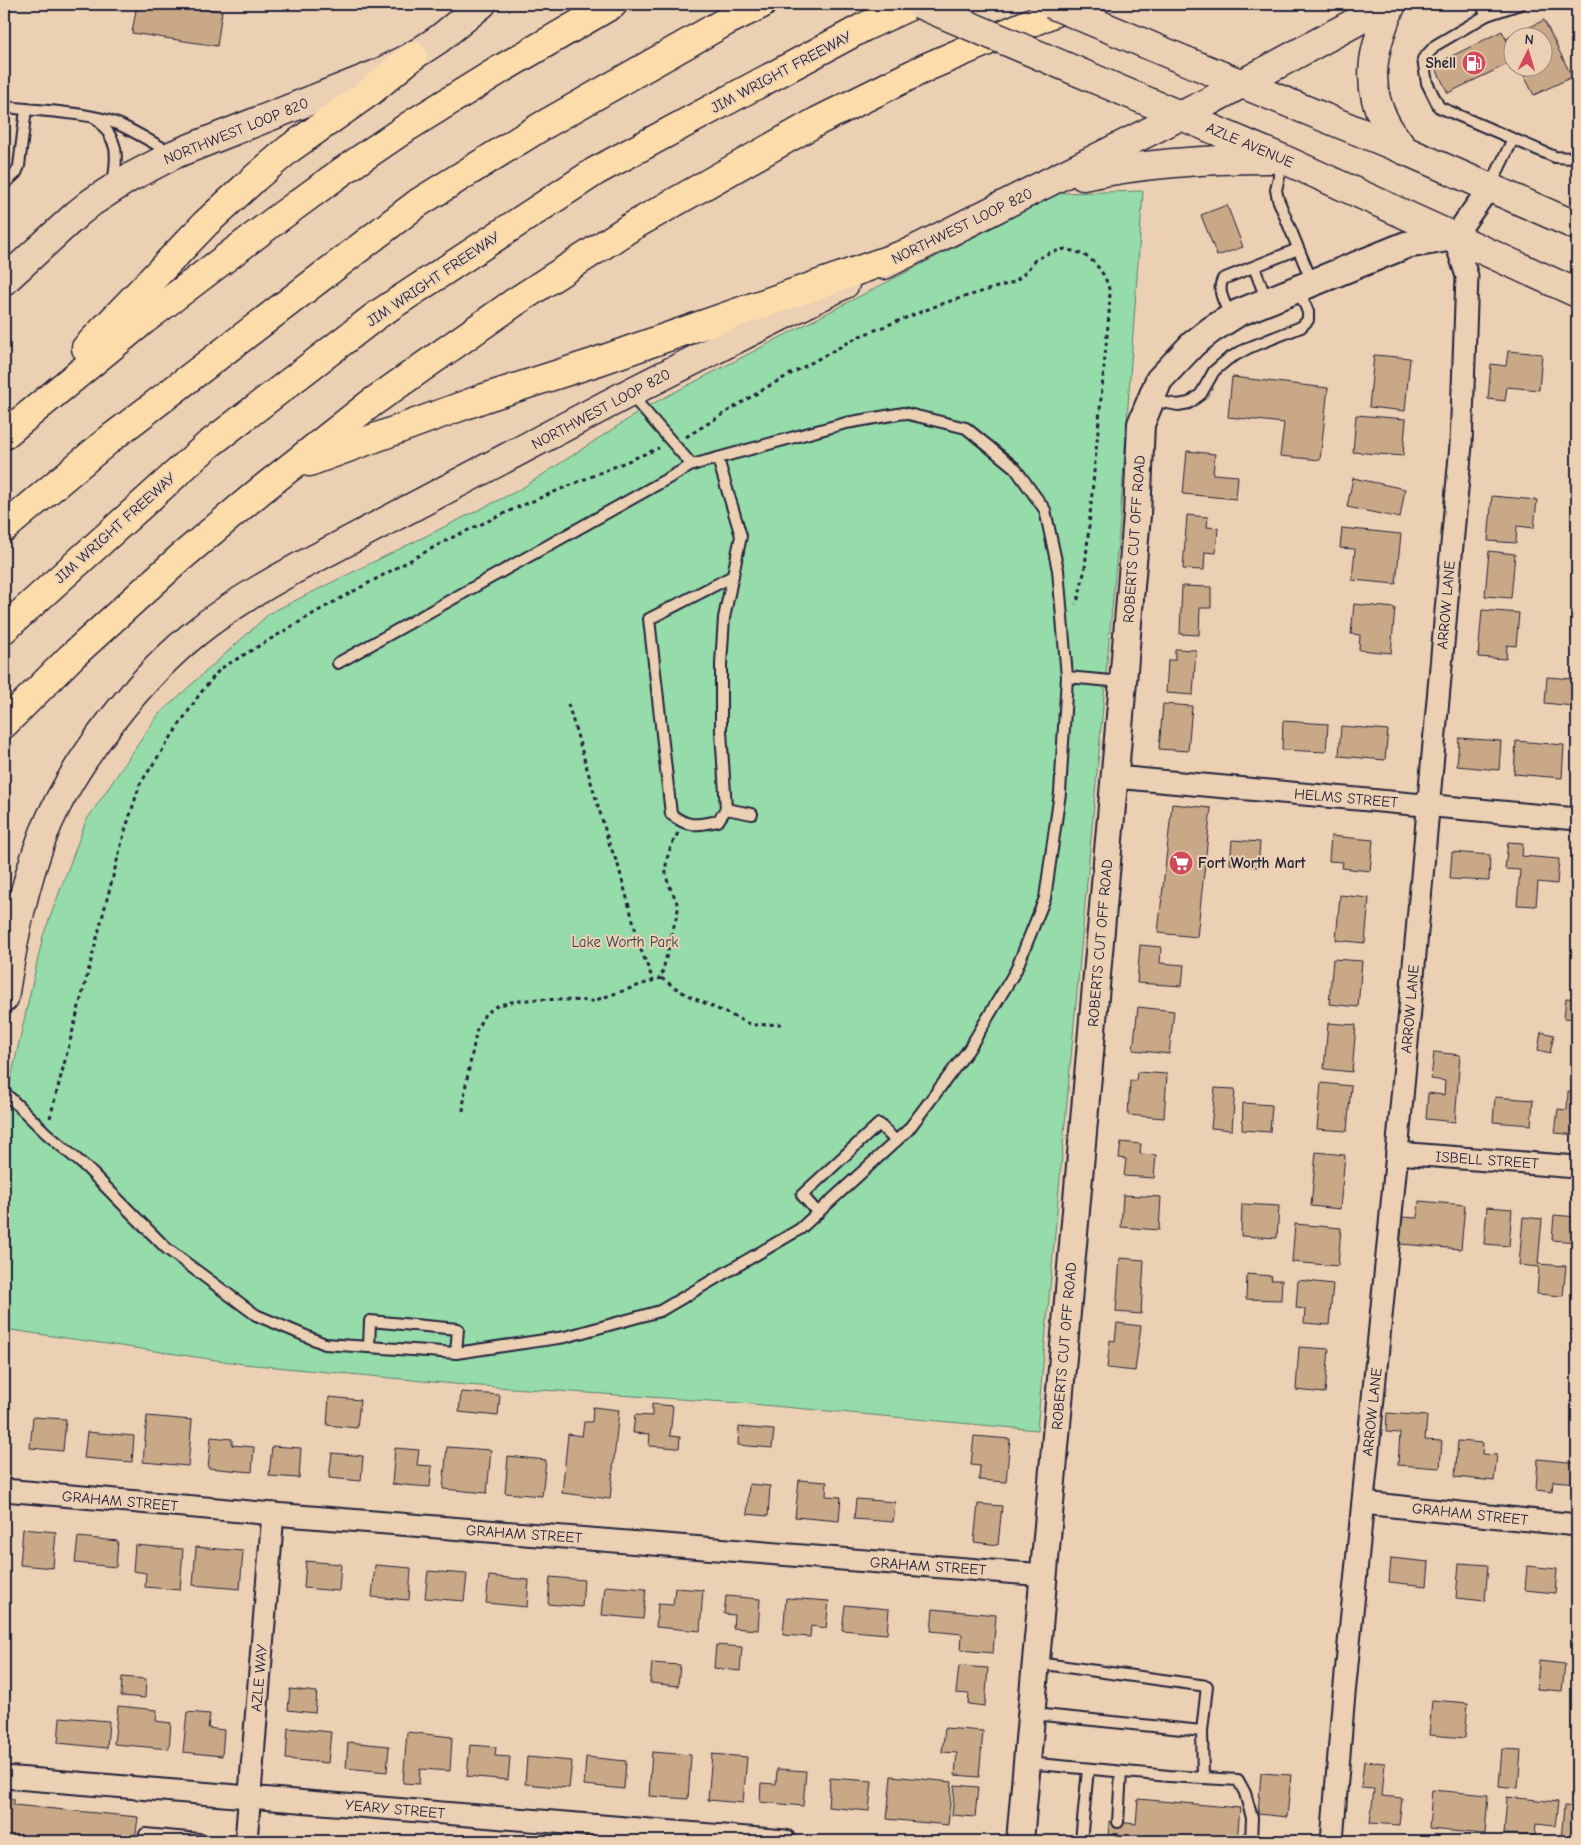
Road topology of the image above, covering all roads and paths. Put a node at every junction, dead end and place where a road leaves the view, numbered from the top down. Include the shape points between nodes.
1 (482, 4) edge
2 (613, 4) edge
3 (762, 4) edge
4 (914, 4) edge
5 (919, 4) edge
6 (1051, 4) edge
7 (1074, 4) edge
8 (1391, 4) edge
9 (1482, 4) edge
10 (1520, 4) edge
11 (1487, 15) junction
12 (412, 56) junction
13 (1242, 84) junction
14 (4, 107) edge
15 (26, 109) junction
16 (1182, 116) junction
17 (95, 118) junction
18 (1513, 138) junction
19 (1404, 150) junction
20 (175, 154) junction
21 (1576, 157) edge
22 (1283, 159) junction
23 (1052, 182) junction
24 (4, 184) edge
25 (112, 188) junction
26 (1490, 188) junction
27 (1577, 226) edge
28 (1454, 237) junction
29 (1298, 249) junction
30 (905, 254) junction
31 (1254, 267) junction
32 (4, 281) edge
33 (1305, 285) junction
34 (1577, 293) edge
35 (1267, 301) junction
36 (1232, 317) junction
37 (629, 393) junction
38 (1151, 400) junction
39 (10, 430) edge
40 (673, 443) junction
41 (718, 459) junction
42 (692, 465) junction
43 (286, 470) junction
44 (4, 528) edge
45 (733, 576) junction
46 (1076, 605) dead end
47 (4, 629) edge
48 (338, 663) dead end
49 (1067, 677) junction
50 (1123, 682) junction
51 (568, 704) dead end
52 (12, 715) edge
53 (4, 738) edge
54 (1115, 777) junction
55 (1428, 805) junction
56 (726, 809) junction
57 (752, 814) dead end
58 (1577, 819) edge
59 (683, 824) junction
60 (661, 978) junction
61 (653, 980) junction
62 (4, 998) edge
63 (783, 1024) dead end
64 (4, 1092) edge
65 (463, 1111) dead end
66 (46, 1133) junction
67 (896, 1141) junction
68 (1397, 1154) junction
69 (1577, 1167) edge
70 (818, 1213) junction
71 (369, 1347) junction
72 (456, 1353) junction
73 (4, 1490) edge
74 (1363, 1503) junction
75 (273, 1514) junction
76 (1577, 1525) edge
77 (1044, 1575) junction
78 (1036, 1663) junction
79 (1032, 1714) junction
80 (1202, 1732) junction
81 (1027, 1763) junction
82 (1088, 1769) junction
83 (1121, 1772) junction
84 (4, 1777) edge
85 (1203, 1778) junction
86 (249, 1797) junction
87 (1118, 1822) dead end
88 (144, 1841) edge
89 (199, 1841) edge
90 (246, 1841) edge
91 (786, 1841) edge
92 (1020, 1841) edge
93 (1081, 1841) edge
94 (1251, 1841) edge
95 (1332, 1841) edge

1 - 12 main road, NORTHWEST LOOP 820 via 439,40
2 - 39 highway via 500,69 340,173 144,320
3 - 44 highway via 542,126 418,203 111,438
4 - 47 highway, JIM WRIGHT FREEWAY via 864,27 596,171 377,314 208,445
5 - 16 main road, AZLE AVENUE, bridge
6 - 13 main road, bridge
7 - 43 highway via 927,67 818,121 631,227 436,356
8 - 13 main road, NORTHWEST LOOP 820
8 - 19 main road via 1376,44 1373,78 1384,121
9 - 11 lane
10 - 11 lane
11 - 18 lane via 1436,45 1423,60 1427,83 1439,107
12 - 20 main road, NORTHWEST LOOP 820 via 378,74
12 - 39 highway via 371,91 289,150 236,196 39,396
13 - 16 main road, NORTHWEST LOOP 820
13 - 19 main road
14 - 15 lane
15 - 17 lane
15 - 24 lane via 19,166
16 - 22 main road, AZLE AVENUE
16 - 23 main road, NORTHWEST LOOP 820
17 - 20 lane via 119,125
17 - 25 lane via 106,128 115,144
18 - 21 lane via 1555,157
18 - 26 lane
19 - 26 main road
20 - 25 main road, NORTHWEST LOOP 820
22 - 23 main road via 1156,163
22 - 28 main road, AZLE AVENUE
22 - 29 lane via 1276,190
23 - 30 main road, NORTHWEST LOOP 820
25 - 32 main road, NORTHWEST LOOP 820 via 77,214
26 - 27 main road
26 - 28 street
28 - 33 street, ROBERTS CUT OFF ROAD via 1406,245
28 - 34 main road, AZLE AVENUE
28 - 55 street, ARROW LANE via 1467,276 1461,445
29 - 31 lane
29 - 33 lane
30 - 37 main road, NORTHWEST LOOP 820
30 - 43 highway via 484,398
31 - 35 lane
31 - 36 lane via 1223,279 1221,283 1221,293
33 - 35 street, ROBERTS CUT OFF ROAD
33 - 38 lane via 1308,320 1301,327 1228,358 1189,403 1178,405
35 - 36 street, ROBERTS CUT OFF ROAD
36 - 38 street, ROBERTS CUT OFF ROAD via 1193,344 1159,380
37 - 40 lane
37 - 62 main road, NORTHWEST LOOP 820 via 264,586 201,628 175,651 149,677 82,762 44,832 29,875
38 - 50 street, ROBERTS CUT OFF ROAD via 1141,424
40 - 42 lane
40 - 46 path via 860,336 941,304 1014,282 1035,260 1049,252 1065,249 1083,254 1105,276 1110,300 1085,568
40 - 66 path via 449,539 220,669 140,784
41 - 42 lane
41 - 45 lane via 741,536
41 - 49 lane via 846,423 904,413 966,428 1016,468 1045,510 1058,570
42 - 48 lane
43 - 52 highway via 180,558
45 - 56 lane via 724,618 721,664
45 - 59 lane via 650,619 671,814
49 - 50 lane
49 - 67 lane via 1060,793 1045,898 1016,970 969,1049 908,1130
50 - 54 street, ROBERTS CUT OFF ROAD
51 - 61 path via 608,843 618,865 641,950
52 - 53 highway
54 - 55 street, HELMS STREET
54 - 77 street, ROBERTS CUT OFF ROAD
55 - 58 street, HELMS STREET
55 - 68 street, ARROW LANE
56 - 57 lane
56 - 59 lane via 718,821
59 - 60 path via 667,852 667,879 677,899 678,910
60 - 61 path
60 - 63 path via 686,994 752,1025
61 - 65 path via 593,1001 538,999 504,1003 485,1014 471,1053
64 - 66 lane
66 - 71 lane via 87,1168 166,1248 256,1315 325,1344
67 - 70 lane
67 - 70 lane via 879,1124 802,1195
68 - 69 street, ISBELL STREET
68 - 74 street, ARROW LANE
70 - 72 lane via 800,1229 660,1311 565,1337
71 - 72 lane
71 - 72 lane via 370,1321 458,1328
73 - 75 street, GRAHAM STREET
74 - 76 street, GRAHAM STREET
74 - 95 street, ARROW LANE
75 - 77 street, GRAHAM STREET
75 - 86 street, AZLE WAY
77 - 78 street, ROBERTS CUT OFF ROAD
78 - 79 street, ROBERTS CUT OFF ROAD
78 - 80 lane via 1207,1686
79 - 80 lane
79 - 81 street, ROBERTS CUT OFF ROAD
80 - 85 lane
81 - 82 lane
81 - 92 street, ROBERTS CUT OFF ROAD
82 - 83 lane
82 - 93 lane
83 - 85 lane
83 - 87 lane
84 - 86 street, YEARY STREET
85 - 94 lane via 1238,1780 1252,1818
86 - 90 street, AZLE WAY
86 - 91 street, YEARY STREET
88 - 89 lane via 145,1834

